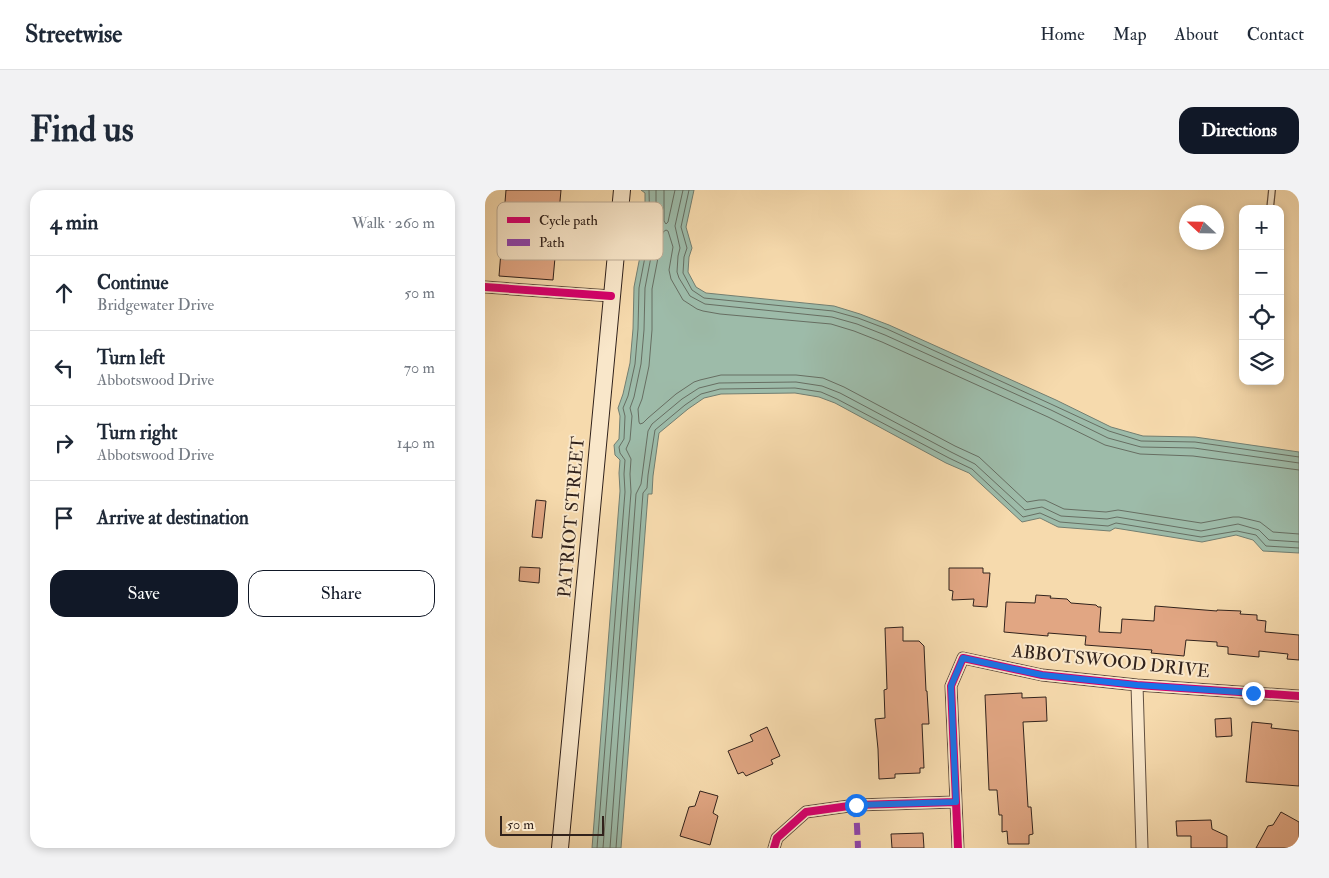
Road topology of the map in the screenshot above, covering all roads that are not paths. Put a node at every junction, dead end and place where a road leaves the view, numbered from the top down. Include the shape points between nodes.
1 (1271, 190) edge
2 (1270, 205) edge
3 (615, 260) edge
4 (485, 286) edge
5 (611, 296) junction
6 (1137, 685) junction
7 (1299, 696) edge
8 (956, 802) junction
9 (560, 848) edge
10 (775, 848) edge
11 (958, 848) edge
12 (1141, 848) edge

1 - 2 lane
3 - 5 main road, PATRIOT STREET
4 - 5 street
5 - 9 main road, PATRIOT STREET
6 - 7 street, ABBOTSWOOD DRIVE
6 - 8 street, ABBOTSWOOD DRIVE via 1042,675 963,658 951,686
6 - 12 street
8 - 10 street via 856,805 805,812 777,838
8 - 11 street, ABBOTSWOOD DRIVE

